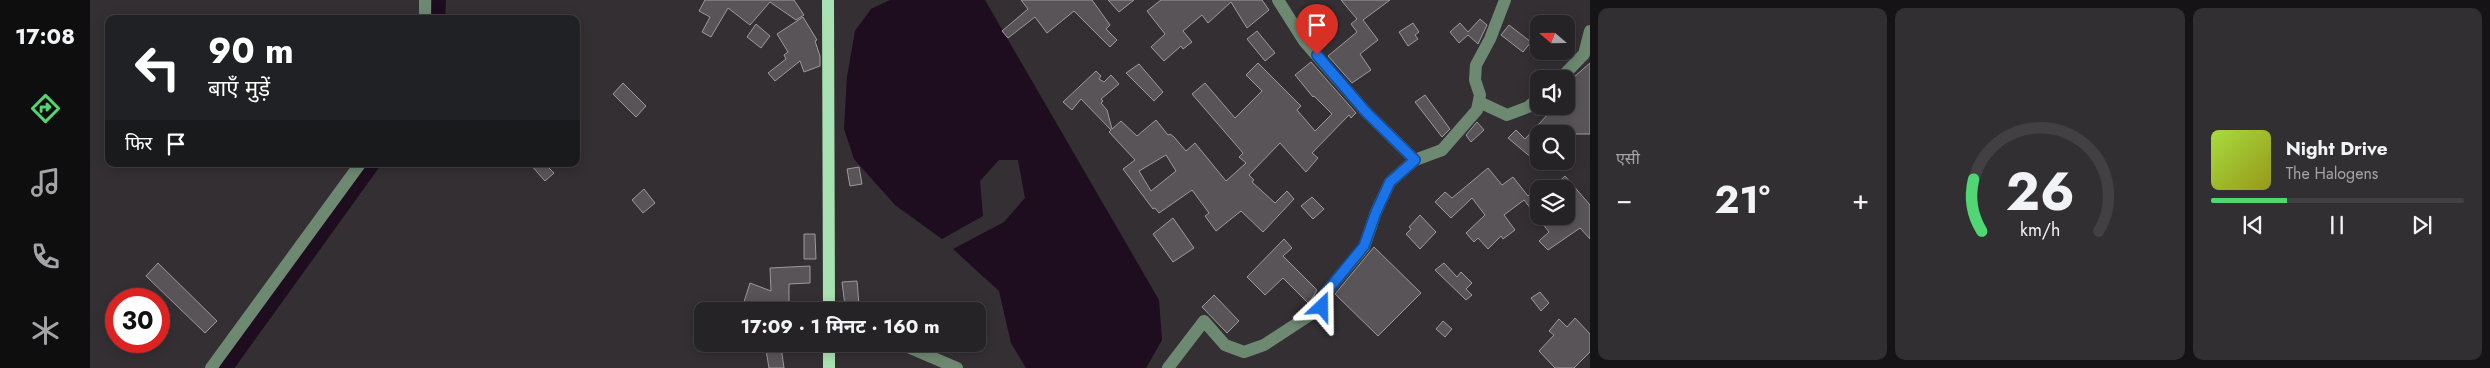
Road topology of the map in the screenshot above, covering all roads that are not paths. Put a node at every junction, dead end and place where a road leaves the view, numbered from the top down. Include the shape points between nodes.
1 (425, 0) edge
2 (828, 0) edge
3 (1278, 0) edge
4 (1505, 0) edge
5 (425, 15) edge
6 (1590, 31) edge
7 (1569, 70) edge
8 (1479, 102) junction
9 (1530, 105) edge
10 (1415, 160) junction
11 (358, 167) edge
12 (829, 302) edge
13 (829, 352) edge
14 (920, 352) edge
15 (210, 368) edge
16 (829, 368) edge
17 (957, 368) edge
18 (1168, 368) edge

1 - 5 street
2 - 12 main road
3 - 10 street via 1304,41 1366,112
4 - 8 street via 1476,65 1474,80 1480,95
6 - 7 street via 1584,54
8 - 9 street via 1508,115
8 - 10 street via 1477,110 1442,150
10 - 18 street via 1390,182 1364,246 1323,296 1322,307 1264,345 1244,352 1225,345 1204,321
11 - 15 street
13 - 16 main road
14 - 17 street

